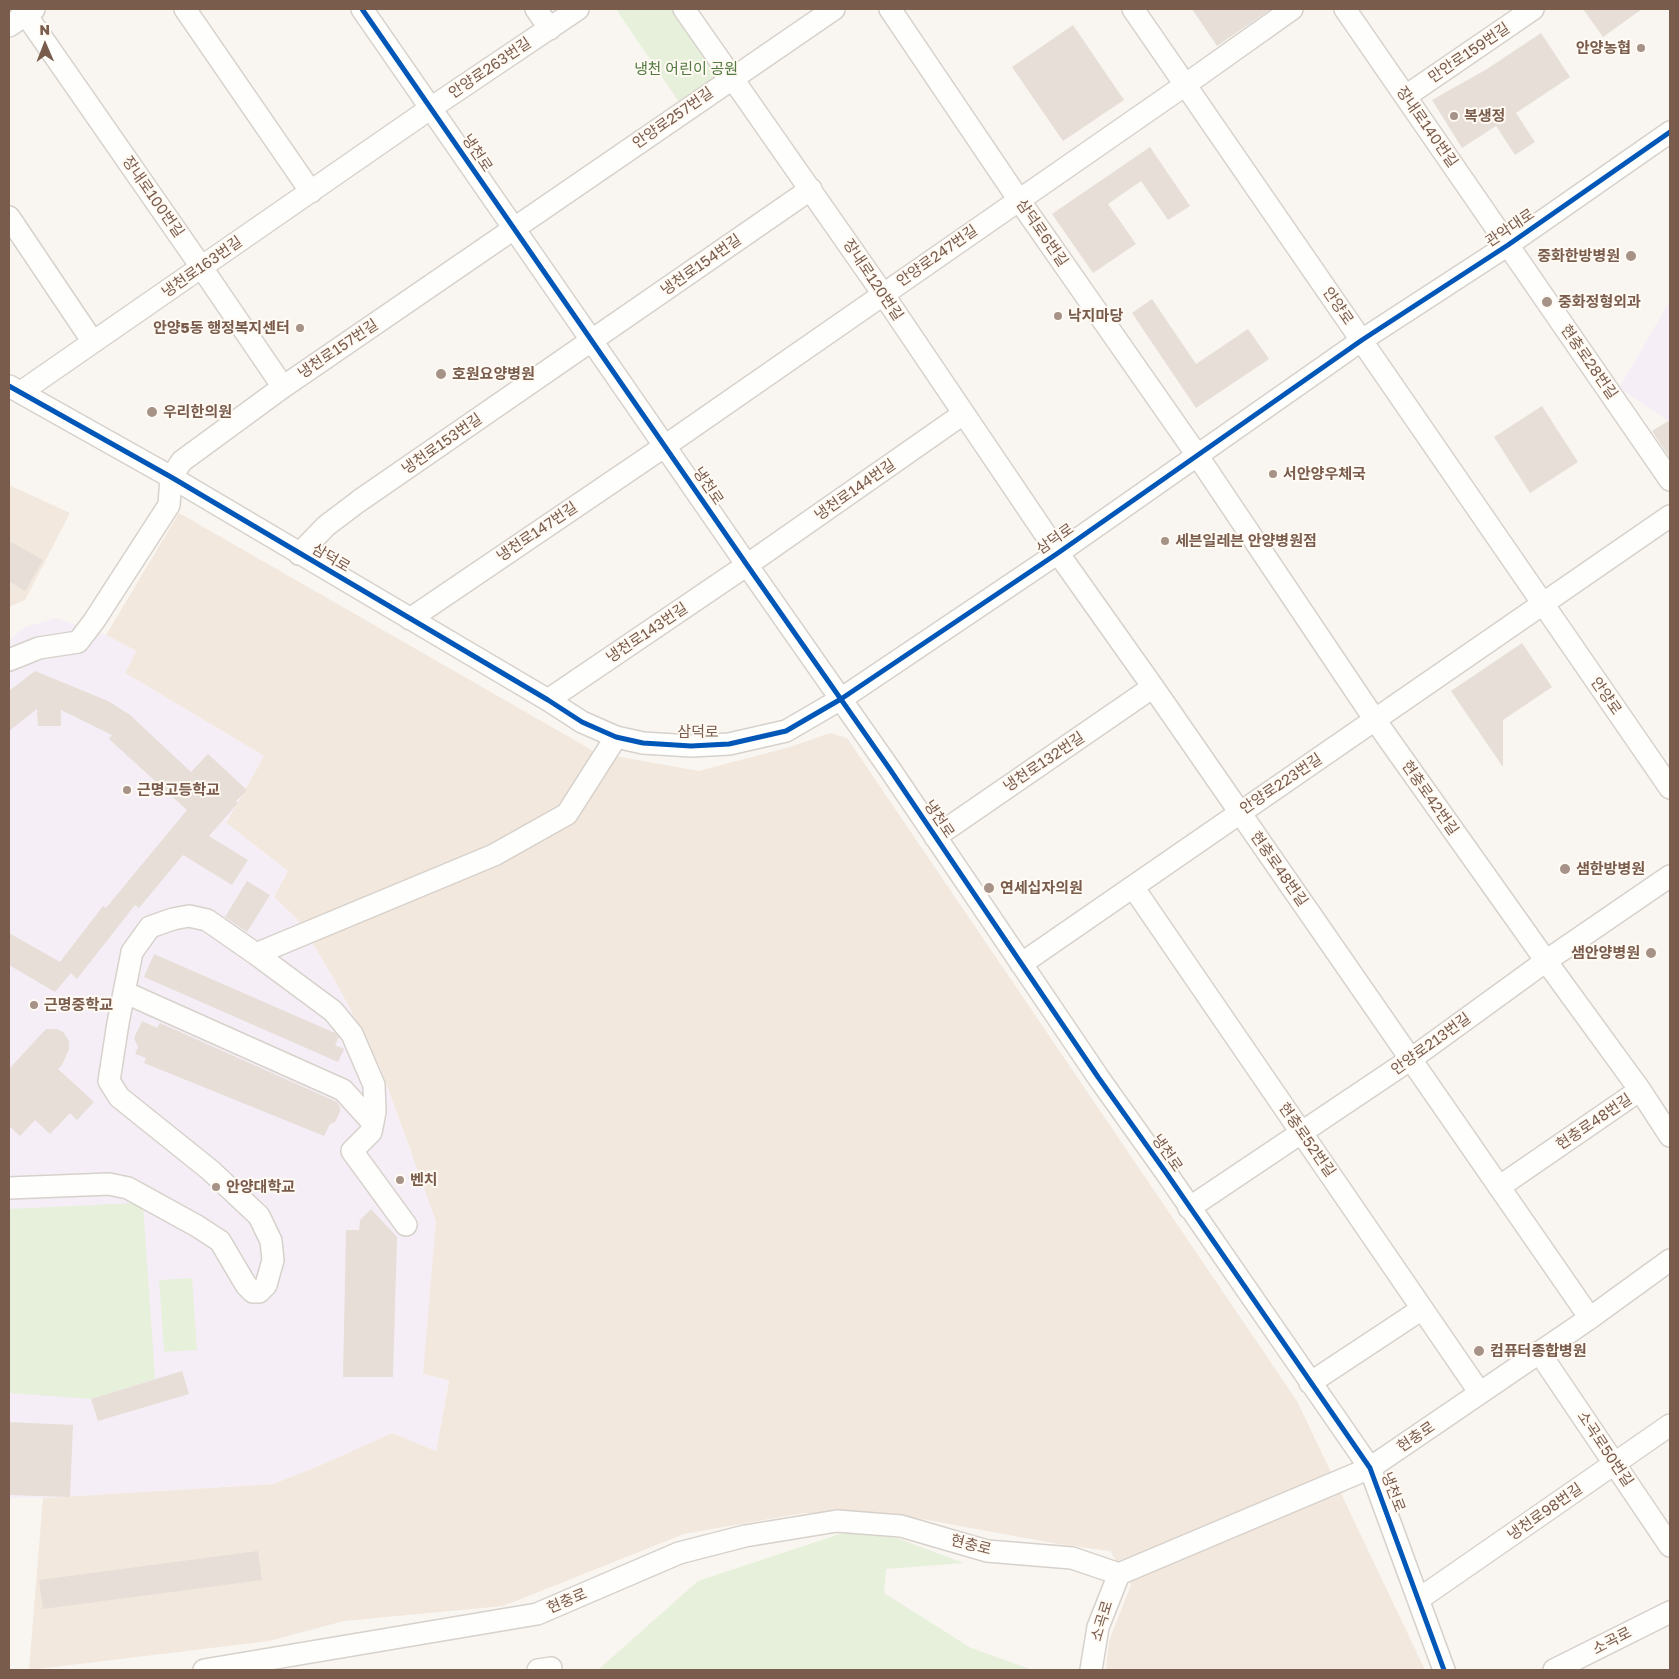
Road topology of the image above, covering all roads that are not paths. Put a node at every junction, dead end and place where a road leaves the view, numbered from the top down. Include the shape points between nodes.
1 (185, 9) edge
2 (362, 9) edge
3 (536, 9) edge
4 (578, 9) edge
5 (684, 9) edge
6 (834, 9) edge
7 (890, 9) edge
8 (1133, 9) edge
9 (1292, 9) edge
10 (1345, 9) edge
11 (1533, 9) edge
12 (27, 11) edge
13 (9, 26) edge
14 (550, 29) junction
15 (732, 78) junction
16 (1185, 85) junction
17 (1406, 96) junction
18 (431, 108) junction
19 (1670, 132) edge
20 (811, 189) junction
21 (311, 192) junction
22 (1019, 200) junction
23 (9, 217) edge
24 (514, 228) junction
25 (1508, 244) junction
26 (202, 268) junction
27 (883, 294) junction
28 (1362, 340) junction
29 (94, 342) junction
30 (591, 342) junction
31 (282, 387) junction
32 (15, 389) edge
33 (963, 414) junction
34 (665, 446) junction
35 (1197, 455) junction
36 (171, 477) junction
37 (1670, 480) edge
38 (1670, 516) edge
39 (1058, 553) junction
40 (299, 554) junction
41 (746, 566) junction
42 (1542, 604) junction
43 (410, 619) junction
44 (9, 660) edge
45 (1153, 687) junction
46 (841, 699) junction
47 (548, 700) junction
48 (1375, 720) junction
49 (616, 737) junction
50 (1670, 788) edge
51 (1239, 812) junction
52 (935, 837) junction
53 (1670, 876) edge
54 (1134, 887) junction
55 (256, 954) junction
56 (1546, 961) junction
57 (1021, 964) junction
58 (124, 992) junction
59 (1411, 1059) junction
60 (1640, 1090) junction
61 (373, 1123) junction
62 (1301, 1134) junction
63 (1670, 1136) edge
64 (1498, 1187) junction
65 (9, 1188) edge
66 (1189, 1208) junction
67 (406, 1225) dead end
68 (1670, 1260) edge
69 (1422, 1309) junction
70 (1590, 1318) junction
71 (1539, 1352) junction
72 (1310, 1383) junction
73 (1480, 1393) junction
74 (1670, 1424) edge
75 (1614, 1463) junction
76 (1370, 1468) junction
77 (1670, 1546) edge
78 (1119, 1574) junction
79 (1419, 1599) junction
80 (1670, 1612) edge
81 (204, 1670) edge
82 (1091, 1670) edge
83 (1444, 1670) edge
84 (1554, 1670) edge

1 - 21 street
2 - 18 street, 냉천로
3 - 14 street
4 - 14 street, 안양로263번길
5 - 15 street, 장내로120번길
6 - 15 street, 안양로257번길
7 - 22 street, 삼덕로6번길
8 - 16 street, 안양로
9 - 16 street, 안양로247번길
10 - 17 street, 장내로140번길
11 - 17 street, 만안로159번길
12 - 13 street
12 - 26 street, 장내로100번길
14 - 18 street, 안양로263번길
15 - 20 street, 장내로120번길
15 - 24 street, 안양로257번길
16 - 22 street, 안양로247번길
16 - 28 street, 안양로
17 - 25 street, 장내로140번길
18 - 21 street, 냉천로163번길
18 - 24 street, 냉천로
19 - 25 street, 관악대로
20 - 27 street, 장내로120번길
20 - 30 street, 냉천로154번길
21 - 26 street, 냉천로163번길
22 - 27 street, 안양로247번길
22 - 35 street, 삼덕로6번길
23 - 29 street
24 - 30 street, 냉천로
24 - 31 street, 냉천로157번길
25 - 28 street, 관악대로
25 - 37 street, 현충로28번길
26 - 29 street, 냉천로163번길
26 - 31 street, 장내로100번길
27 - 33 street, 장내로120번길
27 - 34 street, 안양로247번길
28 - 35 street, 삼덕로
28 - 42 street, 안양로
29 - 32 street, 냉천로163번길
30 - 34 street, 냉천로
30 - 40 street, 냉천로153번길 via 359,501 326,526
31 - 36 street, 냉천로157번길 via 182,461
32 - 36 street, 삼덕로
33 - 39 street, 장내로120번길
33 - 41 street, 냉천로144번길
34 - 41 street, 냉천로
34 - 43 street, 냉천로147번길
35 - 39 street, 삼덕로
35 - 48 street, 현충로42번길
36 - 40 street, 삼덕로
36 - 44 street via 170,505 78,642 40,648
38 - 42 street
39 - 45 street, 현충로48번길
39 - 46 street, 삼덕로
40 - 43 street, 삼덕로
41 - 46 street, 냉천로
41 - 47 street, 냉천로143번길
42 - 48 street, 안양로223번길
42 - 50 street, 안양로
43 - 47 street, 삼덕로
45 - 51 street, 현충로48번길
45 - 52 street, 냉천로132번길
46 - 49 street, 삼덕로 via 786,731 729,744 643,743
46 - 52 street, 냉천로
47 - 49 street, 삼덕로 via 582,722
48 - 51 street, 안양로223번길
48 - 56 street, 현충로42번길
49 - 55 street via 567,814 494,856
51 - 54 street, 안양로223번길
51 - 59 street, 현충로48번길
52 - 57 street, 냉천로
53 - 56 street, 안양로213번길
54 - 57 street, 안양로223번길
54 - 62 street, 현충로52번길
55 - 58 street via 207,920 189,916 173,919 150,928 132,952
55 - 61 street via 333,1011 352,1034 374,1086
56 - 59 street, 안양로213번길
56 - 60 street, 현충로42번길
57 - 66 street, 냉천로
58 - 61 street via 343,1090
58 - 65 street via 108,1080 119,1097 210,1170 259,1216 270,1241 272,1260 266,1285 259,1292 253,1292 220,1241 128,1188 109,1184
59 - 62 street, 안양로213번길
59 - 64 street, 현충로48번길
60 - 63 street, 현충로42번길
60 - 64 street, 현충로48번길
61 - 67 street via 371,1132 352,1151
62 - 66 street, 안양로213번길
62 - 69 street, 현충로52번길
64 - 70 street, 현충로48번길
66 - 72 street, 냉천로
68 - 70 street, 현충로
69 - 72 street
69 - 73 street, 현충로52번길
70 - 71 street, 현충로
71 - 73 street, 현충로
71 - 75 street, 소곡로50번길
72 - 76 street, 냉천로
73 - 76 street, 현충로
74 - 75 street, 냉천로98번길
75 - 77 street, 소곡로50번길
75 - 79 street, 냉천로98번길
76 - 78 street, 현충로
76 - 79 street, 냉천로
78 - 81 street, 현충로 via 1072,1558 987,1550 901,1526 837,1522 745,1536 679,1553 537,1614
78 - 82 street, 소곡로 via 1098,1627
79 - 83 street, 냉천로
80 - 84 street, 소곡로

